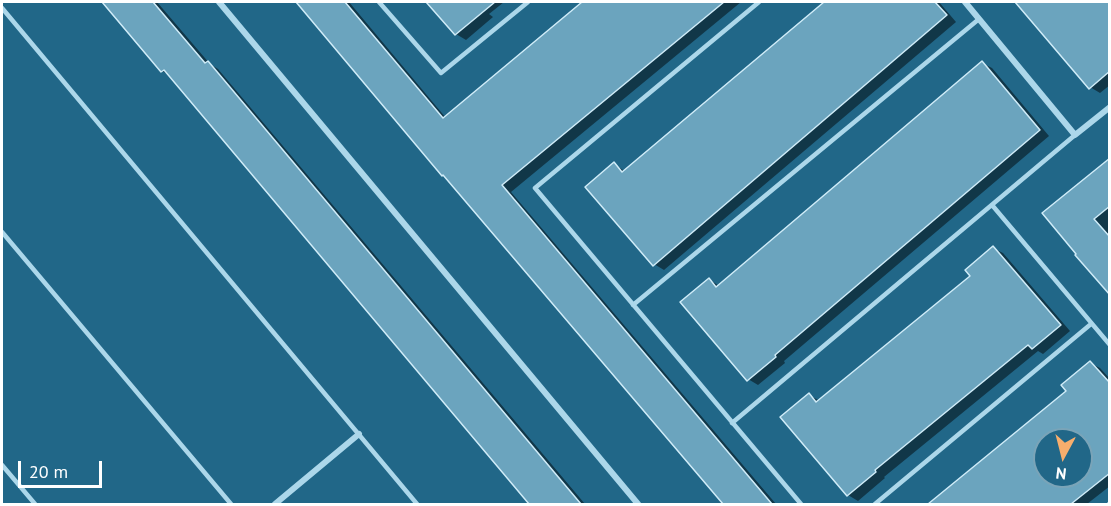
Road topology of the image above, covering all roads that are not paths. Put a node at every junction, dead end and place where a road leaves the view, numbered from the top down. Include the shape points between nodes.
1 (219, 2) edge
2 (379, 2) edge
3 (528, 2) edge
4 (759, 2) edge
5 (964, 2) edge
6 (2, 8) edge
7 (979, 20) junction
8 (1110, 107) edge
9 (1075, 135) junction
10 (992, 205) junction
11 (2, 232) edge
12 (633, 305) junction
13 (1091, 324) junction
14 (1110, 345) edge
15 (732, 423) junction
16 (358, 434) junction
17 (2, 465) edge
18 (35, 504) edge
19 (231, 504) edge
20 (275, 504) edge
21 (417, 504) edge
22 (638, 504) edge
23 (801, 504) edge
24 (875, 504) edge

1 - 22 street
2 - 3 lane via 441,73
4 - 12 lane via 535,188
5 - 7 street
6 - 16 lane
7 - 9 street
7 - 12 lane
8 - 9 street
9 - 10 lane
10 - 13 lane
10 - 15 lane
11 - 19 lane
12 - 15 lane
13 - 14 lane
13 - 24 lane
15 - 23 lane
16 - 20 street
16 - 21 lane
17 - 18 lane

